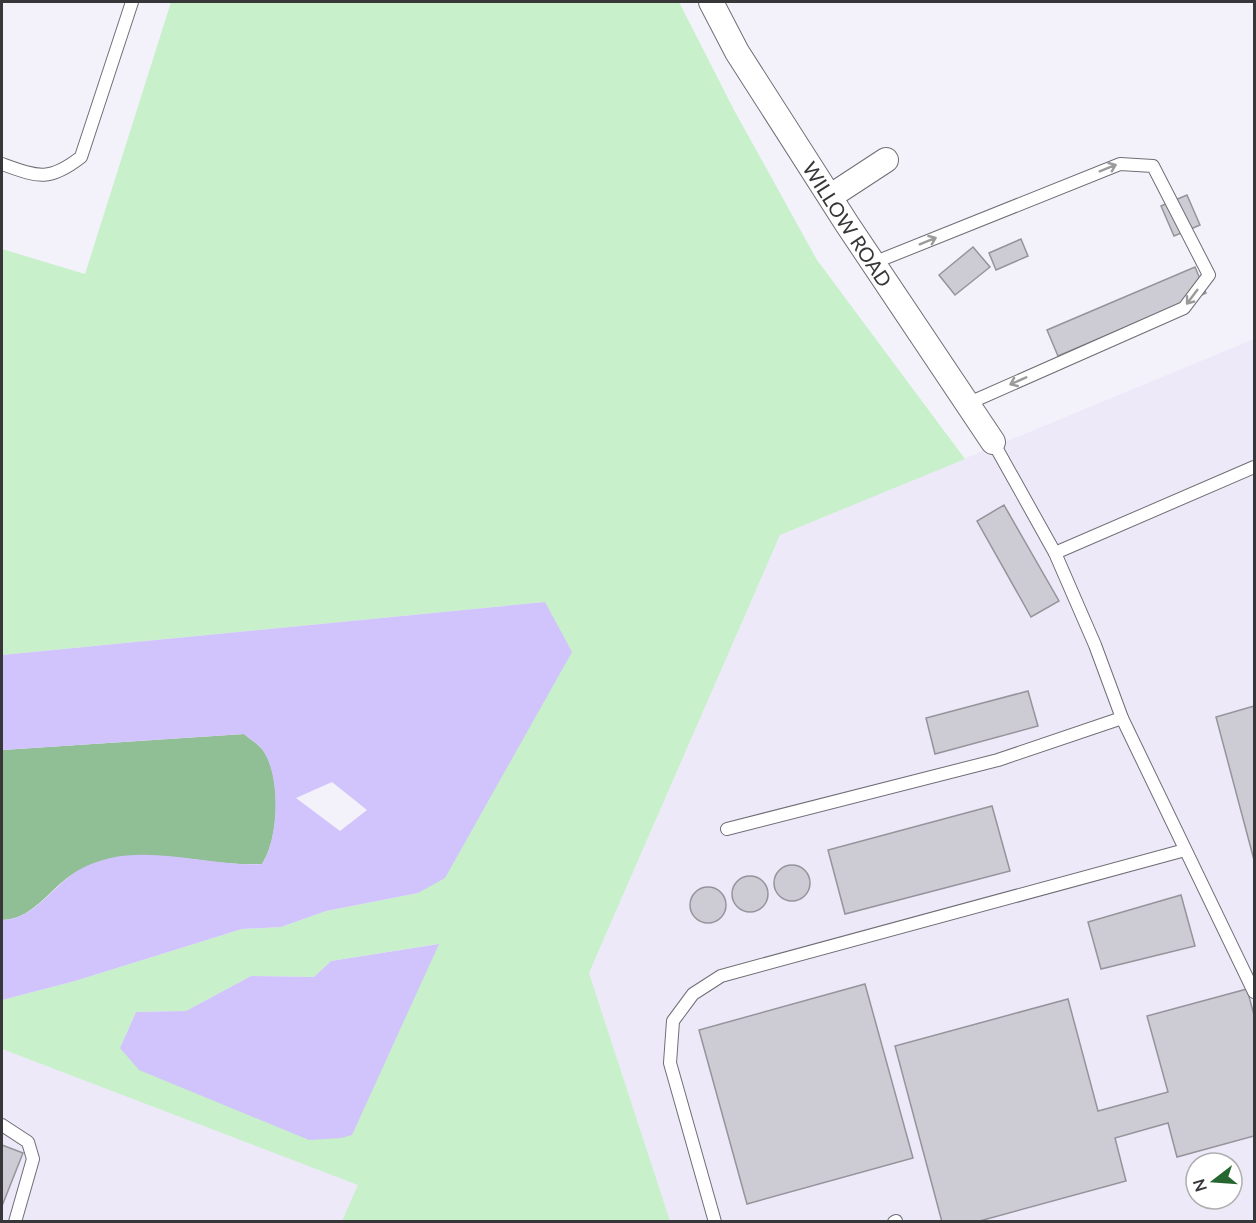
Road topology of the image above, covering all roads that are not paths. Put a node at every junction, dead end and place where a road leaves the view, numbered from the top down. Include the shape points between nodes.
1 (132, 2) edge
2 (711, 2) edge
3 (886, 160) dead end
4 (2, 164) edge
5 (831, 196) junction
6 (873, 263) junction
7 (969, 403) junction
8 (993, 441) joint
9 (1254, 467) edge
10 (1054, 554) junction
11 (1122, 718) junction
12 (727, 829) dead end
13 (1185, 850) junction
14 (1254, 992) edge
15 (2, 1125) edge
16 (15, 1221) edge
17 (715, 1221) edge

1 - 4 lane via 81,158 62,172 35,176
2 - 5 street, WILLOW ROAD via 737,51
3 - 5 street
5 - 6 street, WILLOW ROAD
6 - 7 street, WILLOW ROAD
6 -> 7 lane via 1120,164 1153,166 1209,275 1184,308
7 - 8 street, WILLOW ROAD
8 - 10 lane
9 - 10 lane
10 - 11 lane via 1095,645
11 - 12 lane via 998,760
11 - 13 lane
13 - 14 lane
13 - 17 lane via 721,976 693,994 673,1021 670,1063
15 - 16 lane via 28,1142 33,1159

